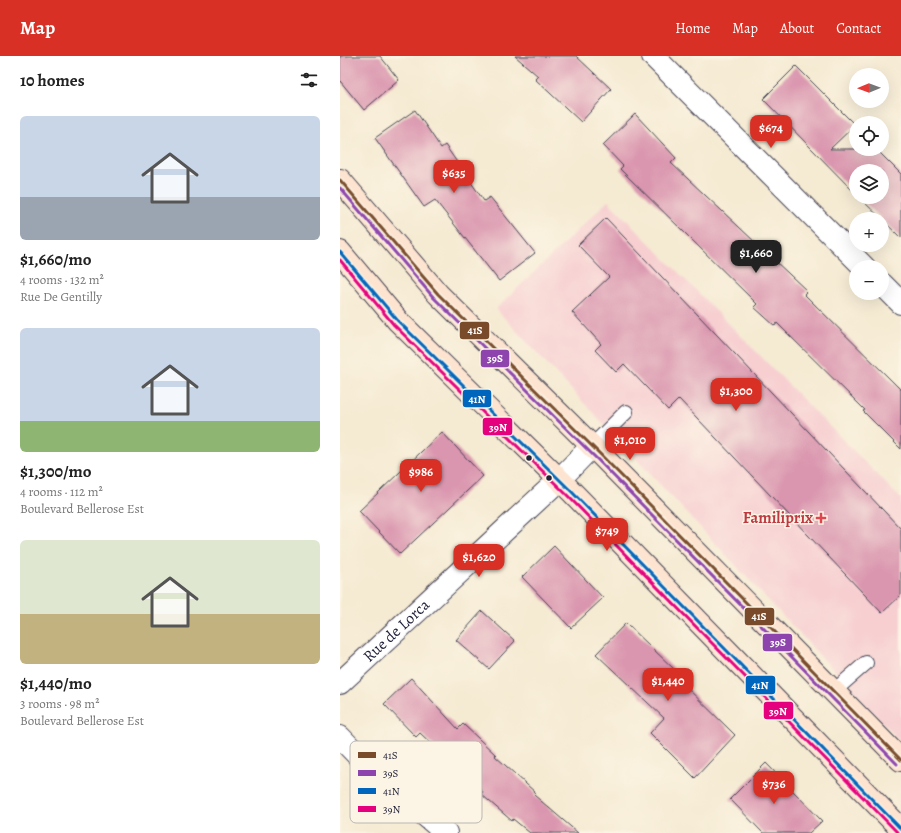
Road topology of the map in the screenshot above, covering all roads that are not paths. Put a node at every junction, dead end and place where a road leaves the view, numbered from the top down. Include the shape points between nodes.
1 (653, 56) edge
2 (340, 180) edge
3 (340, 252) edge
4 (857, 260) edge
5 (889, 291) edge
6 (901, 303) edge
7 (626, 412) dead end
8 (592, 446) junction
9 (560, 479) junction
10 (866, 663) dead end
11 (340, 683) edge
12 (834, 691) junction
13 (340, 737) edge
14 (350, 747) edge
15 (901, 760) edge
16 (434, 823) edge
17 (901, 829) edge
18 (446, 833) edge

1 - 4 street
2 - 8 street via 438,294
3 - 9 street via 398,321
5 - 6 street
7 - 8 lane
8 - 9 street, Rue de Lorca
8 - 12 street
9 - 11 street, Rue de Lorca
9 - 17 street
10 - 12 lane
12 - 15 street
13 - 14 street
16 - 18 street

